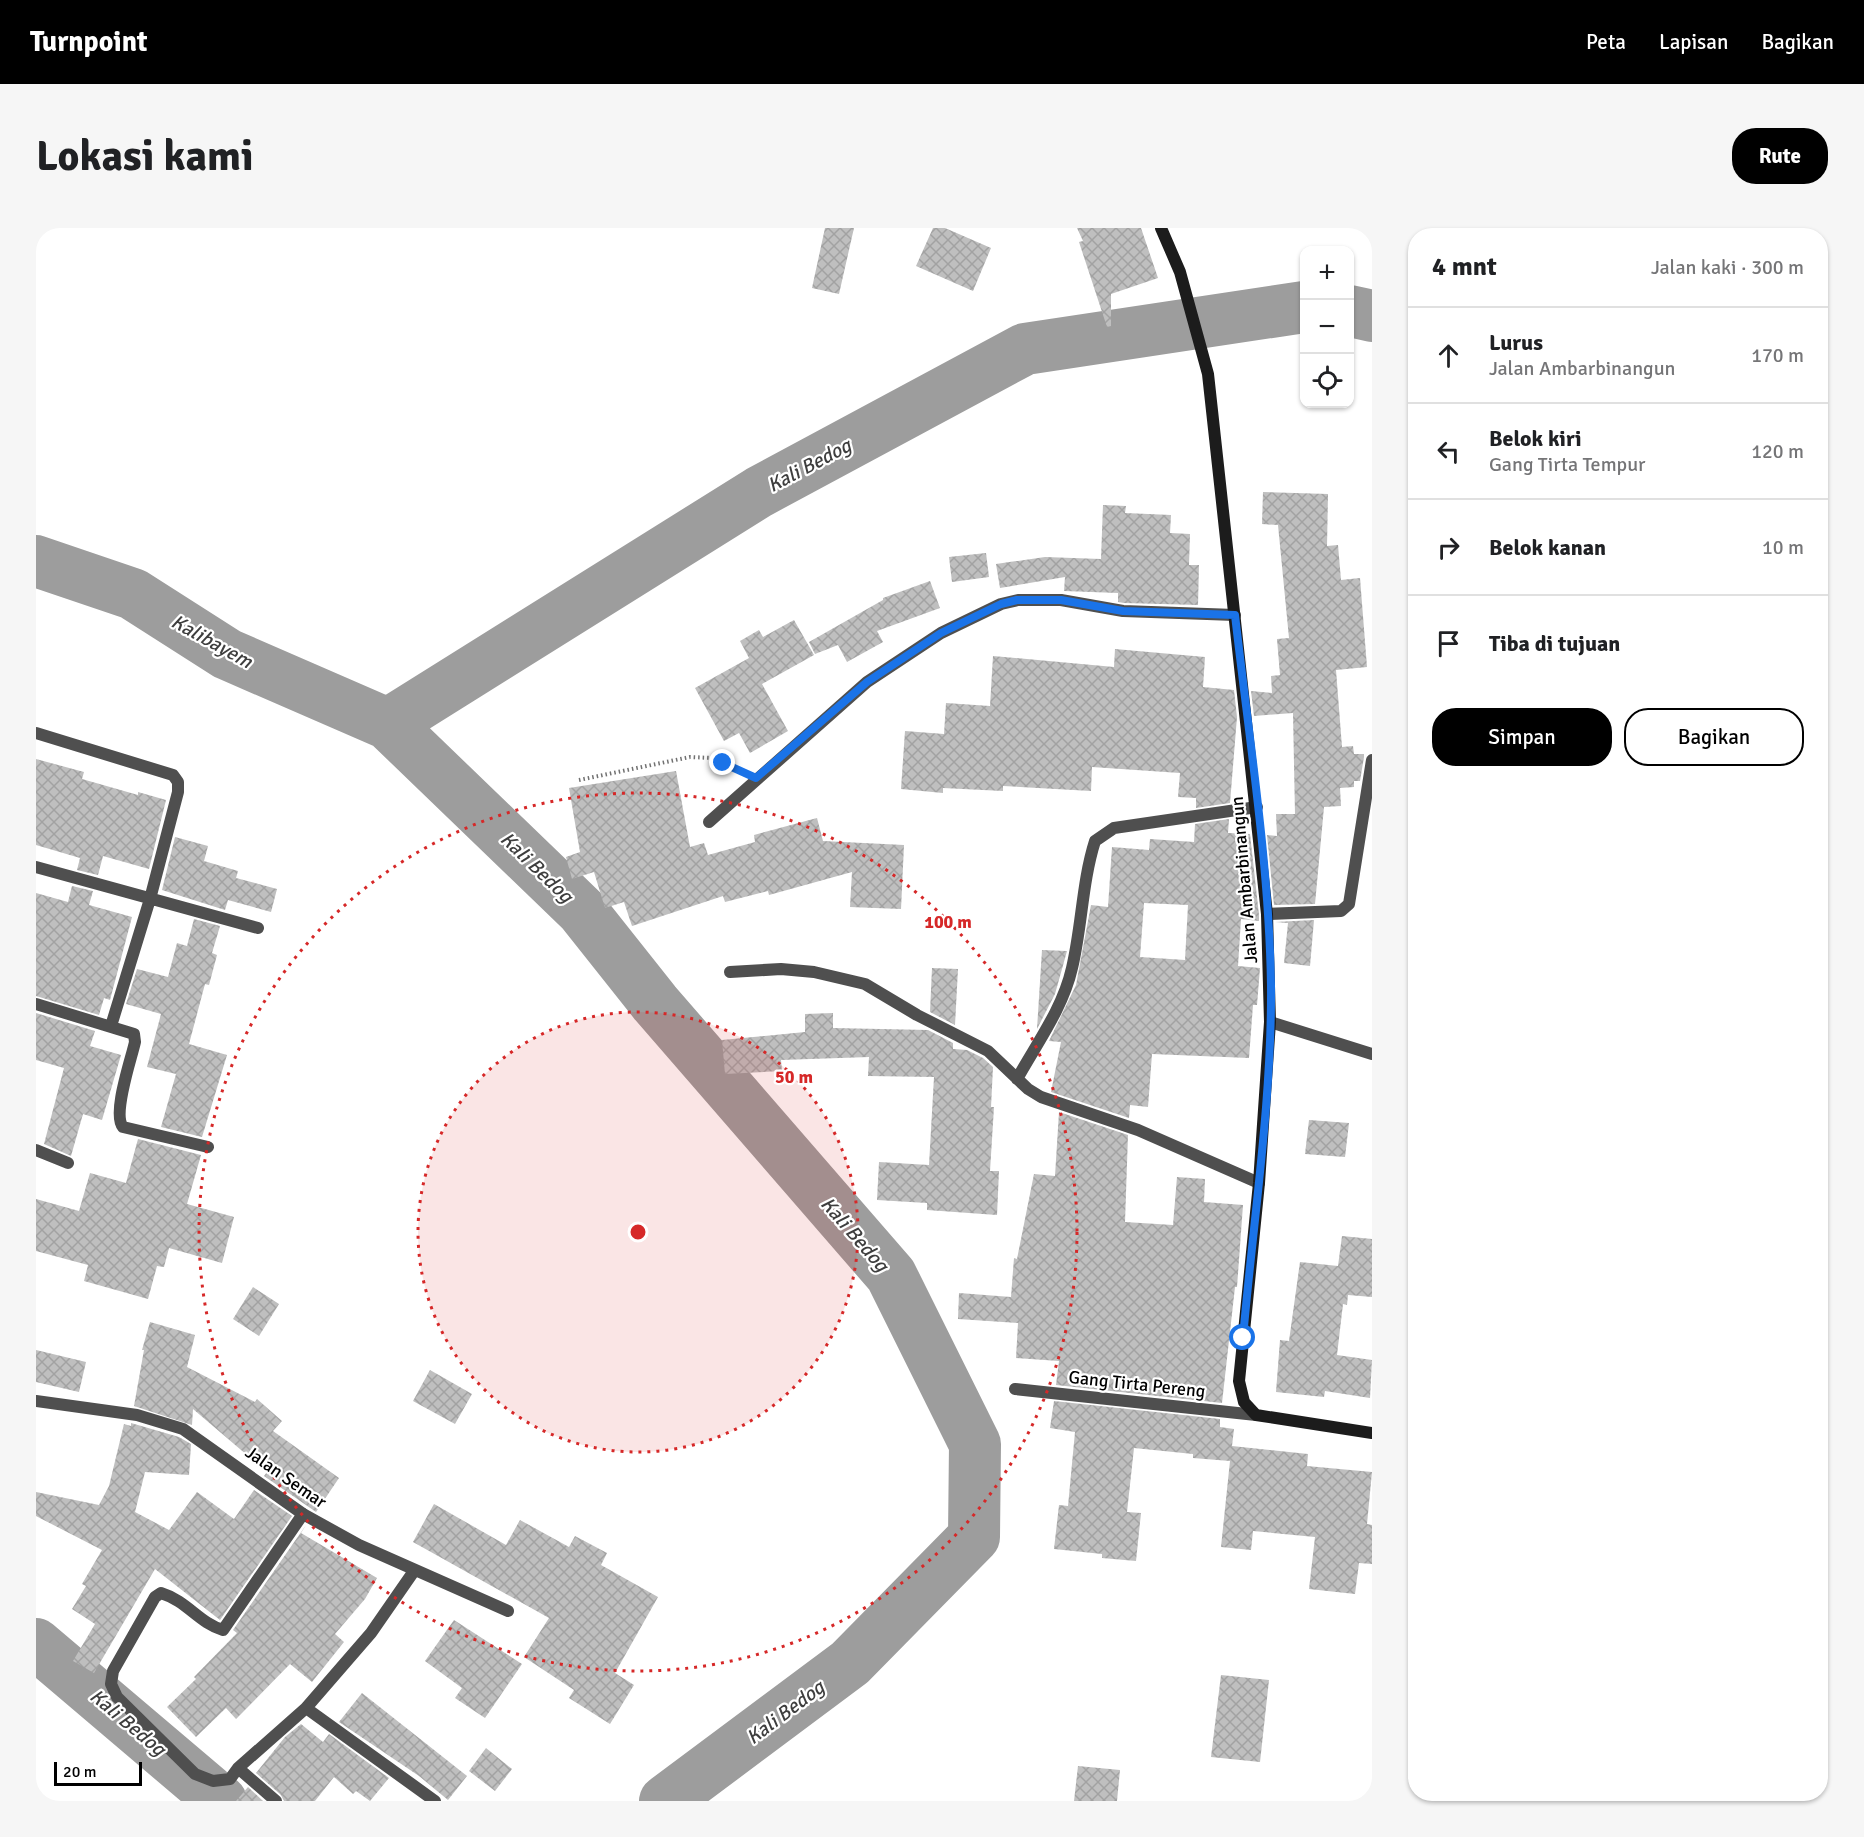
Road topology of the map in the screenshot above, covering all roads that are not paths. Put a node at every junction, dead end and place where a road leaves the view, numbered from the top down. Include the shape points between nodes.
1 (1161, 228) edge
2 (1235, 615) junction
3 (36, 733) edge
4 (1372, 760) edge
5 (1257, 807) junction
6 (709, 822) dead end
7 (36, 867) edge
8 (150, 899) junction
9 (1267, 914) junction
10 (258, 928) dead end
11 (730, 972) dead end
12 (36, 1004) edge
13 (1270, 1022) junction
14 (111, 1026) junction
15 (1372, 1054) edge
16 (1017, 1079) junction
17 (208, 1147) dead end
18 (36, 1150) edge
19 (68, 1163) dead end
20 (1258, 1183) junction
21 (1015, 1389) dead end
22 (36, 1401) edge
23 (1256, 1414) junction
24 (1372, 1433) edge
25 (303, 1514) junction
26 (414, 1571) junction
27 (508, 1611) dead end
28 (306, 1708) junction
29 (238, 1768) junction
30 (276, 1801) edge
31 (435, 1801) edge

1 - 2 main road, Jalan Ambarbinangun via 1180,272 1208,374
2 - 5 main road, Jalan Ambarbinangun
2 - 6 street via 1123,611 1061,600 1001,604 941,633 867,682
3 - 8 street via 177,779 178,792
4 - 9 street via 1349,904 1341,911
5 - 9 main road, Jalan Ambarbinangun
5 - 16 street via 1121,826 1102,833 1095,841 1066,990
7 - 8 street
8 - 10 street
8 - 14 street
9 - 13 main road, Jalan Ambarbinangun
11 - 16 street via 781,969 864,984 988,1051
12 - 14 street
13 - 15 street
13 - 20 main road, Jalan Ambarbinangun
14 - 17 street via 132,1032 135,1037 119,1108 123,1127
16 - 20 street via 1055,1103 1138,1130
18 - 19 street
20 - 23 main road, Jalan Ambarbinangun via 1239,1382 1244,1402
21 - 23 street, Gang Tirta Pereng
22 - 25 street, Jalan Semar via 136,1415 183,1429
23 - 24 main road
25 - 26 street, Jalan Semar
25 - 29 street via 223,1630 211,1626 177,1598 161,1593 155,1597 113,1671 111,1684 117,1697 195,1774 213,1781 230,1779
26 - 27 street, Jalan Semar
26 - 28 street via 371,1633
28 - 29 street
28 - 31 street
29 - 30 street

